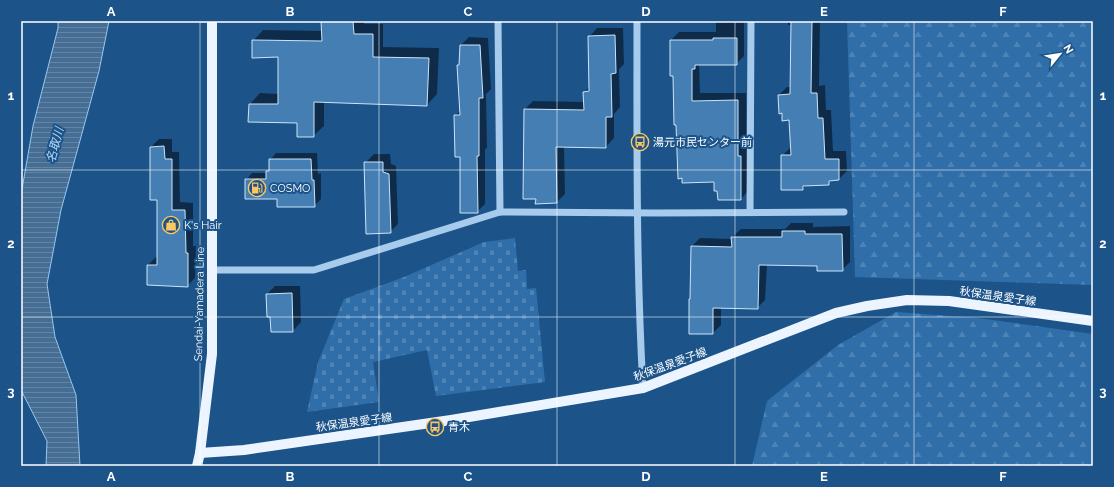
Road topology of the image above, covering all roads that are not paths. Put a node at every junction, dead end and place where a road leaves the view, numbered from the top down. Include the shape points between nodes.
1 (212, 21) edge
2 (498, 21) edge
3 (637, 21) edge
4 (751, 21) edge
5 (500, 212) junction
6 (638, 212) junction
7 (750, 212) junction
8 (844, 212) dead end
9 (212, 270) junction
10 (1093, 321) edge
11 (643, 388) junction
12 (200, 453) junction
13 (197, 466) edge

1 - 9 main road, Sendai-Yamadera Line
2 - 5 street
3 - 6 street
4 - 7 street
5 - 6 street
5 - 9 street via 314,270
6 - 7 street
6 - 11 street
7 - 8 street
9 - 12 main road, Sendai-Yamadera Line via 212,354
10 - 11 main road, 秋保温泉愛子線 via 949,301 907,300 836,313
11 - 12 main road, 秋保温泉愛子線 via 451,420 244,450
12 - 13 main road, Sendai-Yamadera Line

